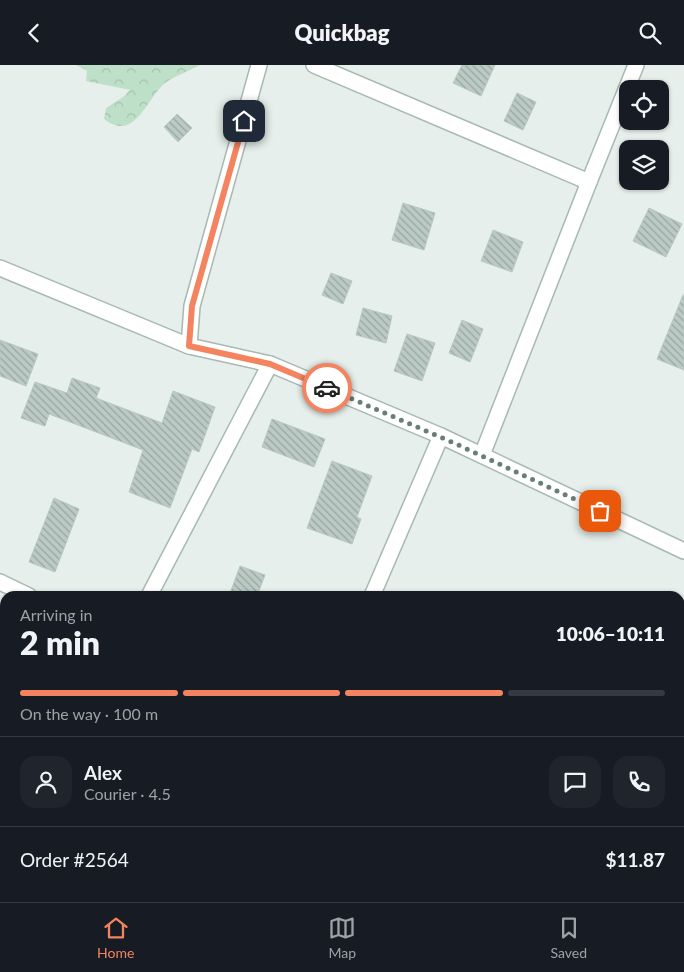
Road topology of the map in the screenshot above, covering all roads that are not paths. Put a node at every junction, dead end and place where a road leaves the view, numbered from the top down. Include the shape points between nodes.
1 (260, 65) edge
2 (314, 65) edge
3 (636, 65) edge
4 (588, 182) junction
5 (0, 268) edge
6 (189, 346) junction
7 (270, 364) junction
8 (440, 436) junction
9 (482, 455) junction
10 (684, 551) edge
11 (0, 582) edge
12 (19, 591) edge
13 (152, 591) edge
14 (374, 591) edge

1 - 6 street via 192,306
2 - 4 street
3 - 4 street
4 - 9 street
5 - 6 street
6 - 7 street
7 - 8 street
7 - 13 street
8 - 9 street
8 - 14 street
9 - 10 street
11 - 12 street

